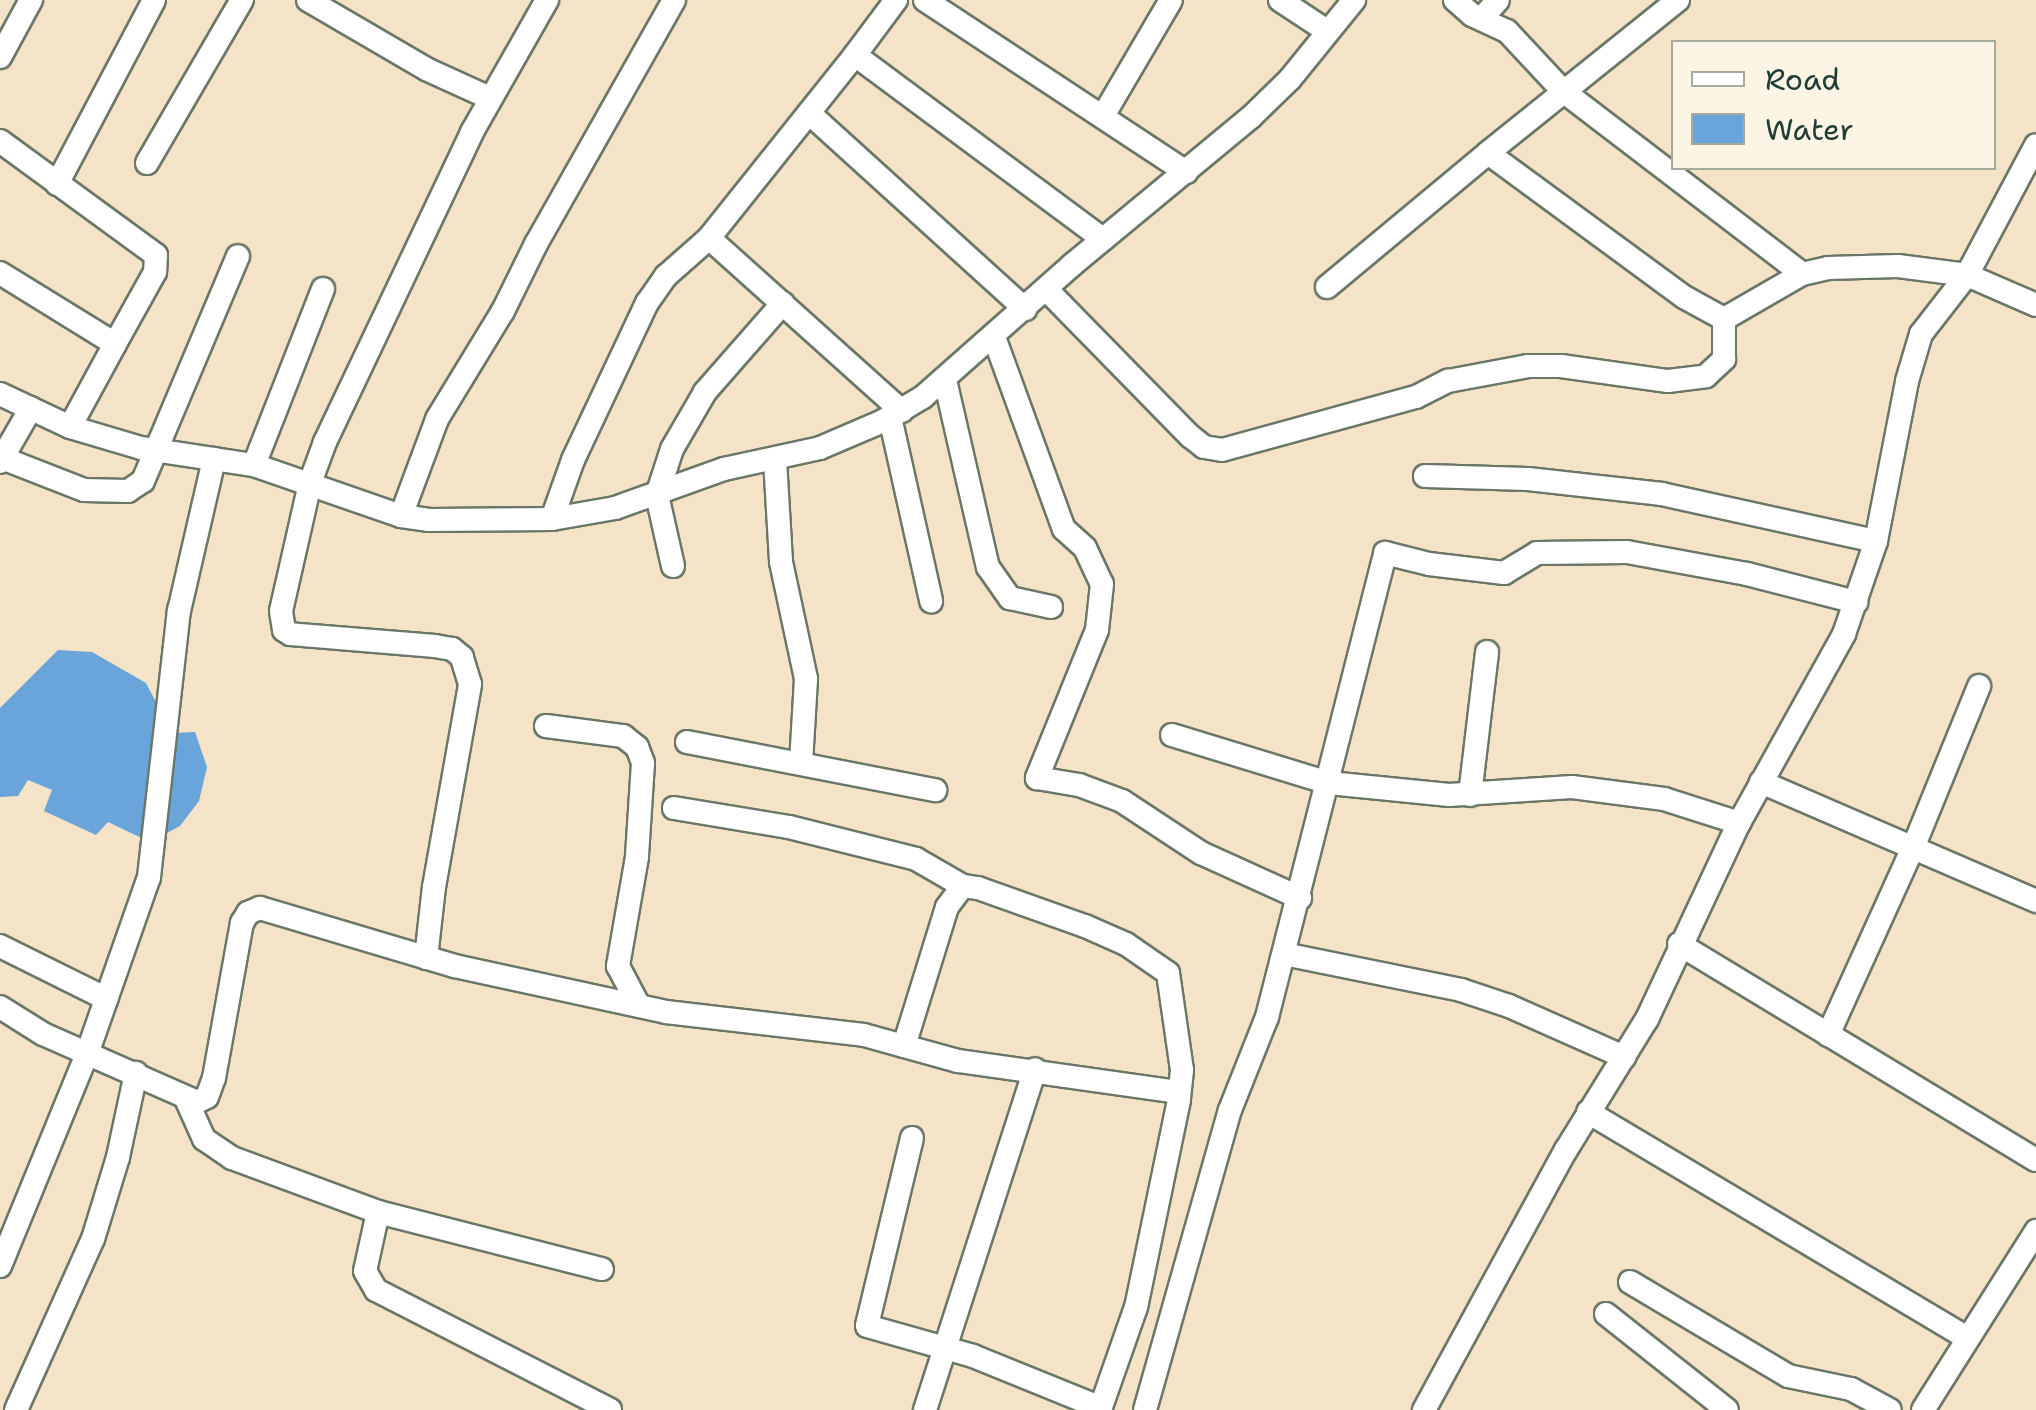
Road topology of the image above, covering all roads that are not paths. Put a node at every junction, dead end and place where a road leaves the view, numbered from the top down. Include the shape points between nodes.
1 (32, 0) edge
2 (154, 0) edge
3 (242, 0) edge
4 (308, 0) edge
5 (548, 0) edge
6 (674, 0) edge
7 (896, 0) edge
8 (925, 0) edge
9 (1171, 0) edge
10 (1280, 0) edge
11 (1354, 0) edge
12 (1455, 0) edge
13 (1498, 0) edge
14 (1678, 0) edge
15 (1481, 19) junction
16 (1327, 31) junction
17 (855, 55) junction
18 (0, 57) edge
19 (1563, 91) junction
20 (490, 98) junction
21 (809, 113) junction
22 (1103, 116) junction
23 (0, 142) edge
24 (2036, 146) edge
25 (1488, 153) junction
26 (147, 163) dead end
27 (1186, 172) junction
28 (57, 184) junction
29 (708, 238) junction
30 (1103, 240) junction
31 (238, 256) dead end
32 (0, 273) edge
33 (1802, 274) junction
34 (1967, 275) junction
35 (1327, 287) dead end
36 (323, 288) dead end
37 (1046, 289) junction
38 (783, 303) junction
39 (2036, 305) edge
40 (1024, 309) junction
41 (1724, 319) junction
42 (994, 337) junction
43 (115, 344) junction
44 (945, 380) junction
45 (0, 394) edge
46 (30, 408) junction
47 (896, 414) junction
48 (70, 427) junction
49 (158, 451) junction
50 (1, 460) edge
51 (214, 460) junction
52 (775, 460) junction
53 (254, 465) junction
54 (1425, 476) dead end
55 (310, 483) junction
56 (657, 495) junction
57 (402, 516) junction
58 (552, 519) junction
59 (1876, 541) junction
60 (673, 566) dead end
61 (932, 600) dead end
62 (1856, 602) junction
63 (1051, 607) dead end
64 (1488, 652) dead end
65 (1979, 686) dead end
66 (546, 726) dead end
67 (1172, 734) dead end
68 (687, 742) dead end
69 (800, 763) junction
70 (1761, 782) junction
71 (1329, 784) junction
72 (935, 790) dead end
73 (1470, 795) junction
74 (674, 808) dead end
75 (1739, 824) junction
76 (1914, 848) junction
77 (963, 886) junction
78 (1300, 898) junction
79 (2036, 901) edge
80 (1679, 944) junction
81 (0, 946) edge
82 (1284, 954) junction
83 (426, 958) junction
84 (107, 999) junction
85 (639, 1006) junction
86 (0, 1007) edge
87 (1828, 1036) junction
88 (904, 1046) junction
89 (87, 1054) junction
90 (1624, 1057) junction
91 (1035, 1069) junction
92 (136, 1073) junction
93 (1179, 1092) junction
94 (187, 1101) junction
95 (1588, 1112) junction
96 (912, 1138) dead end
97 (2036, 1160) edge
98 (378, 1212) junction
99 (2036, 1231) edge
100 (0, 1266) edge
101 (602, 1269) dead end
102 (1630, 1282) dead end
103 (1606, 1314) dead end
104 (1965, 1337) junction
105 (943, 1346) junction
106 (1100, 1409) edge
107 (16, 1410) edge
108 (610, 1410) edge
109 (925, 1410) edge
110 (1144, 1410) edge
111 (1424, 1410) edge
112 (1727, 1410) edge
113 (1890, 1410) edge
114 (1923, 1410) edge

1 - 18 street
2 - 28 street
3 - 26 street
4 - 20 street via 426,70
5 - 20 street
6 - 57 street via 504,311 437,419
7 - 17 street
8 - 22 street
9 - 22 street
10 - 16 street
11 - 16 street
12 - 15 street
13 - 15 street
14 - 19 street
15 - 19 street via 1507,31
16 - 27 street via 1272,98
17 - 21 street
17 - 30 street
19 - 25 street
19 - 33 street
20 - 55 street via 362,358
21 - 29 street
21 - 40 street
22 - 27 street
23 - 28 street
24 - 34 street
25 - 35 street
25 - 41 street via 1684,297
27 - 30 street
28 - 43 street via 156,255 155,272
29 - 38 street
29 - 58 street via 666,276 648,303
30 - 37 street
31 - 49 street
32 - 43 street
33 - 34 street via 1898,266
33 - 41 street
34 - 39 street
34 - 59 street via 1932,317 1914,352
36 - 53 street
37 - 40 street
37 - 41 street via 1190,436 1204,448 1222,450 1416,397 1448,381 1528,366 1668,381 1706,376 1724,360
38 - 47 street
38 - 56 street via 705,392 683,426
40 - 42 street
42 - 44 street
42 - 78 street via 1064,529 1090,555 1102,584 1097,630 1037,778 1122,800 1201,854
43 - 48 street
44 - 47 street
44 - 63 street via 988,567 1010,598
45 - 46 street
46 - 48 street
46 - 50 street
47 - 52 street
47 - 61 street
48 - 49 street
49 - 50 street via 142,482 111,493
49 - 51 street
51 - 53 street
51 - 84 street via 178,611 152,862
52 - 56 street via 724,469
52 - 69 street via 781,562 806,679
53 - 55 street
54 - 59 street via 1662,494
55 - 57 street
55 - 83 street via 281,611 284,630 452,649 468,670
56 - 58 street
56 - 60 street
57 - 58 street
59 - 62 street
62 - 70 street via 1833,657
62 - 71 street via 1628,552 1537,553 1504,572 1385,553
64 - 73 street
65 - 76 street
66 - 85 street via 623,736 638,747 643,762 618,966
67 - 71 street
68 - 69 street
69 - 72 street
70 - 75 street
70 - 76 street
71 - 73 street
71 - 78 street
73 - 75 street via 1572,787 1664,799
74 - 77 street via 904,856
75 - 80 street
76 - 79 street
76 - 87 street
77 - 88 street via 947,907
77 - 93 street via 1085,926 1168,973 1182,1070
78 - 82 street
80 - 87 street
80 - 90 street
81 - 84 street
82 - 90 street via 1462,990
82 - 110 street via 1225,1127
83 - 85 street
83 - 94 street via 277,911 248,913 214,1078 207,1097
84 - 89 street
85 - 88 street
86 - 89 street
87 - 97 street
88 - 91 street via 958,1061
89 - 92 street
89 - 100 street
90 - 95 street
91 - 93 street
91 - 105 street
92 - 94 street
92 - 107 street via 93,1239
93 - 106 street via 1136,1308
94 - 98 street via 215,1150
95 - 104 street
95 - 111 street
96 - 105 street via 867,1326
98 - 101 street
98 - 108 street via 366,1271 376,1290
99 - 104 street
102 - 113 street via 1788,1376 1850,1389
103 - 112 street
104 - 114 street
105 - 106 street
105 - 109 street

